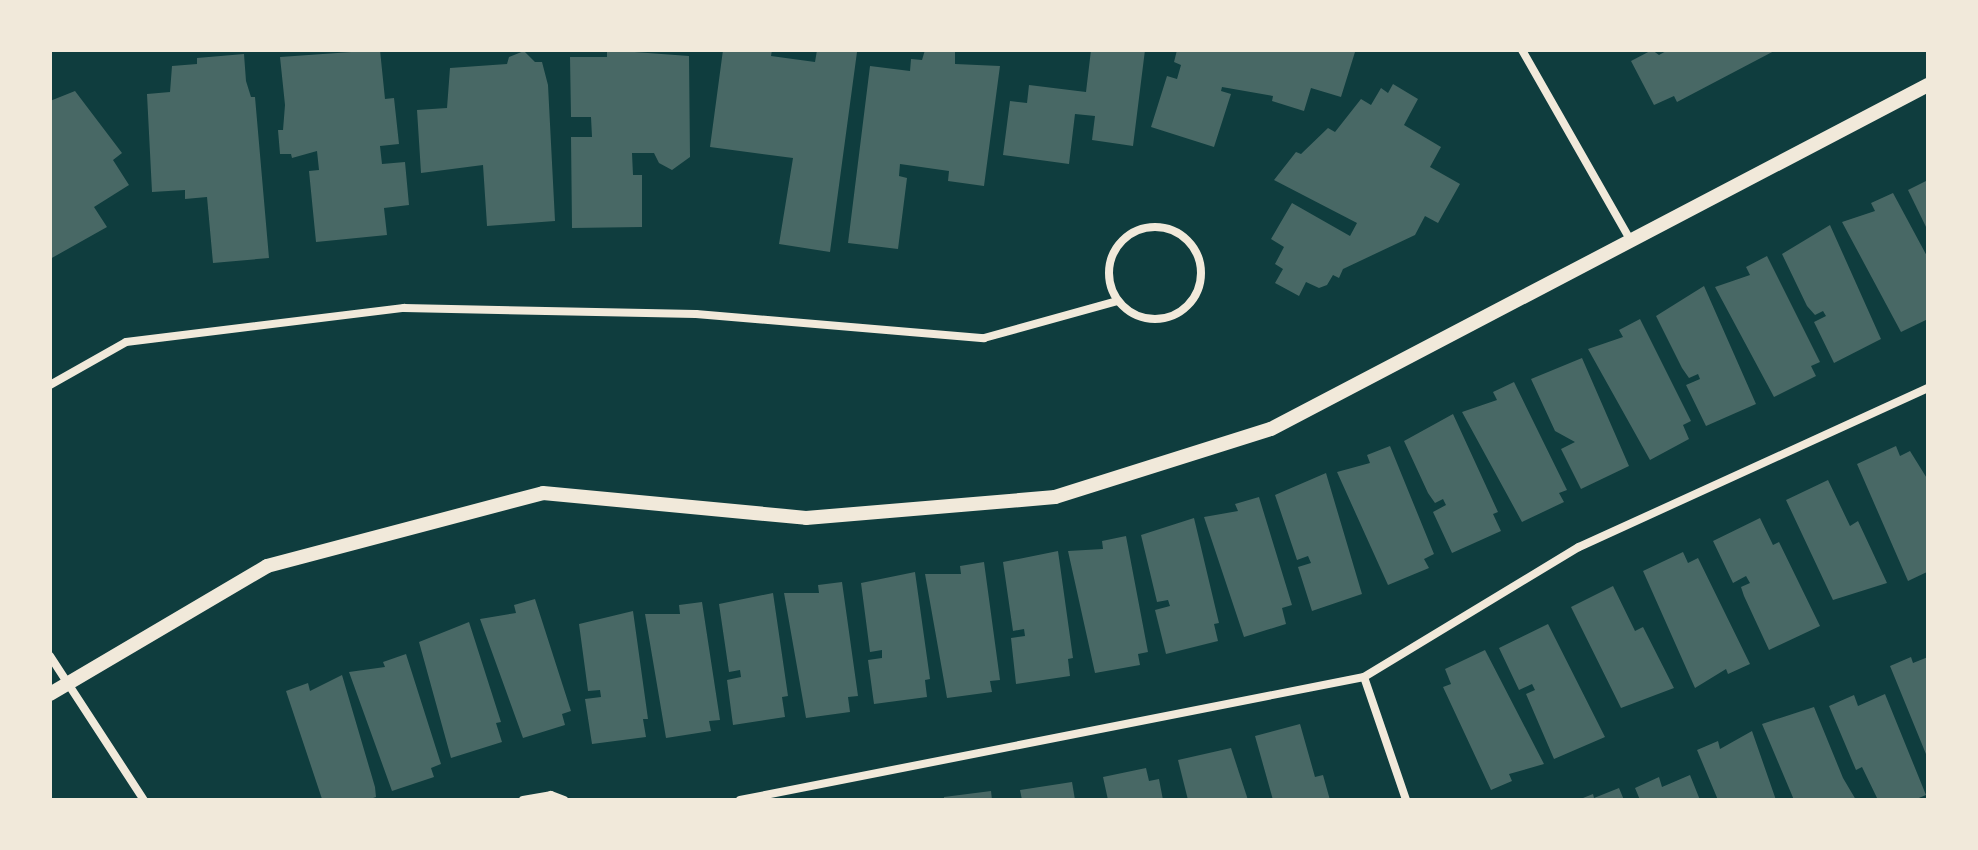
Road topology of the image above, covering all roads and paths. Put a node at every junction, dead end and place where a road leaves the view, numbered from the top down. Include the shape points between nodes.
1 (1522, 50) edge
2 (1928, 85) edge
3 (1630, 239) junction
4 (1117, 301) junction
5 (50, 385) edge
6 (1928, 388) edge
7 (50, 656) edge
8 (1364, 677) junction
9 (67, 683) junction
10 (50, 694) edge
11 (144, 800) edge
12 (523, 800) edge
13 (564, 800) edge
14 (740, 800) edge
15 (1406, 800) edge

1 - 3 street
2 - 3 street
3 - 9 street via 1271,429 1055,497 806,518 543,493 267,566
4 - 4 street via 1147,320 1182,311 1201,281 1192,246 1162,227 1127,235 1108,266
4 - 5 street via 984,338 696,314 404,308 126,342
6 - 8 street via 1579,547
7 - 9 street
8 - 14 street
8 - 15 street
9 - 10 street
9 - 11 street
12 - 13 street via 551,795

